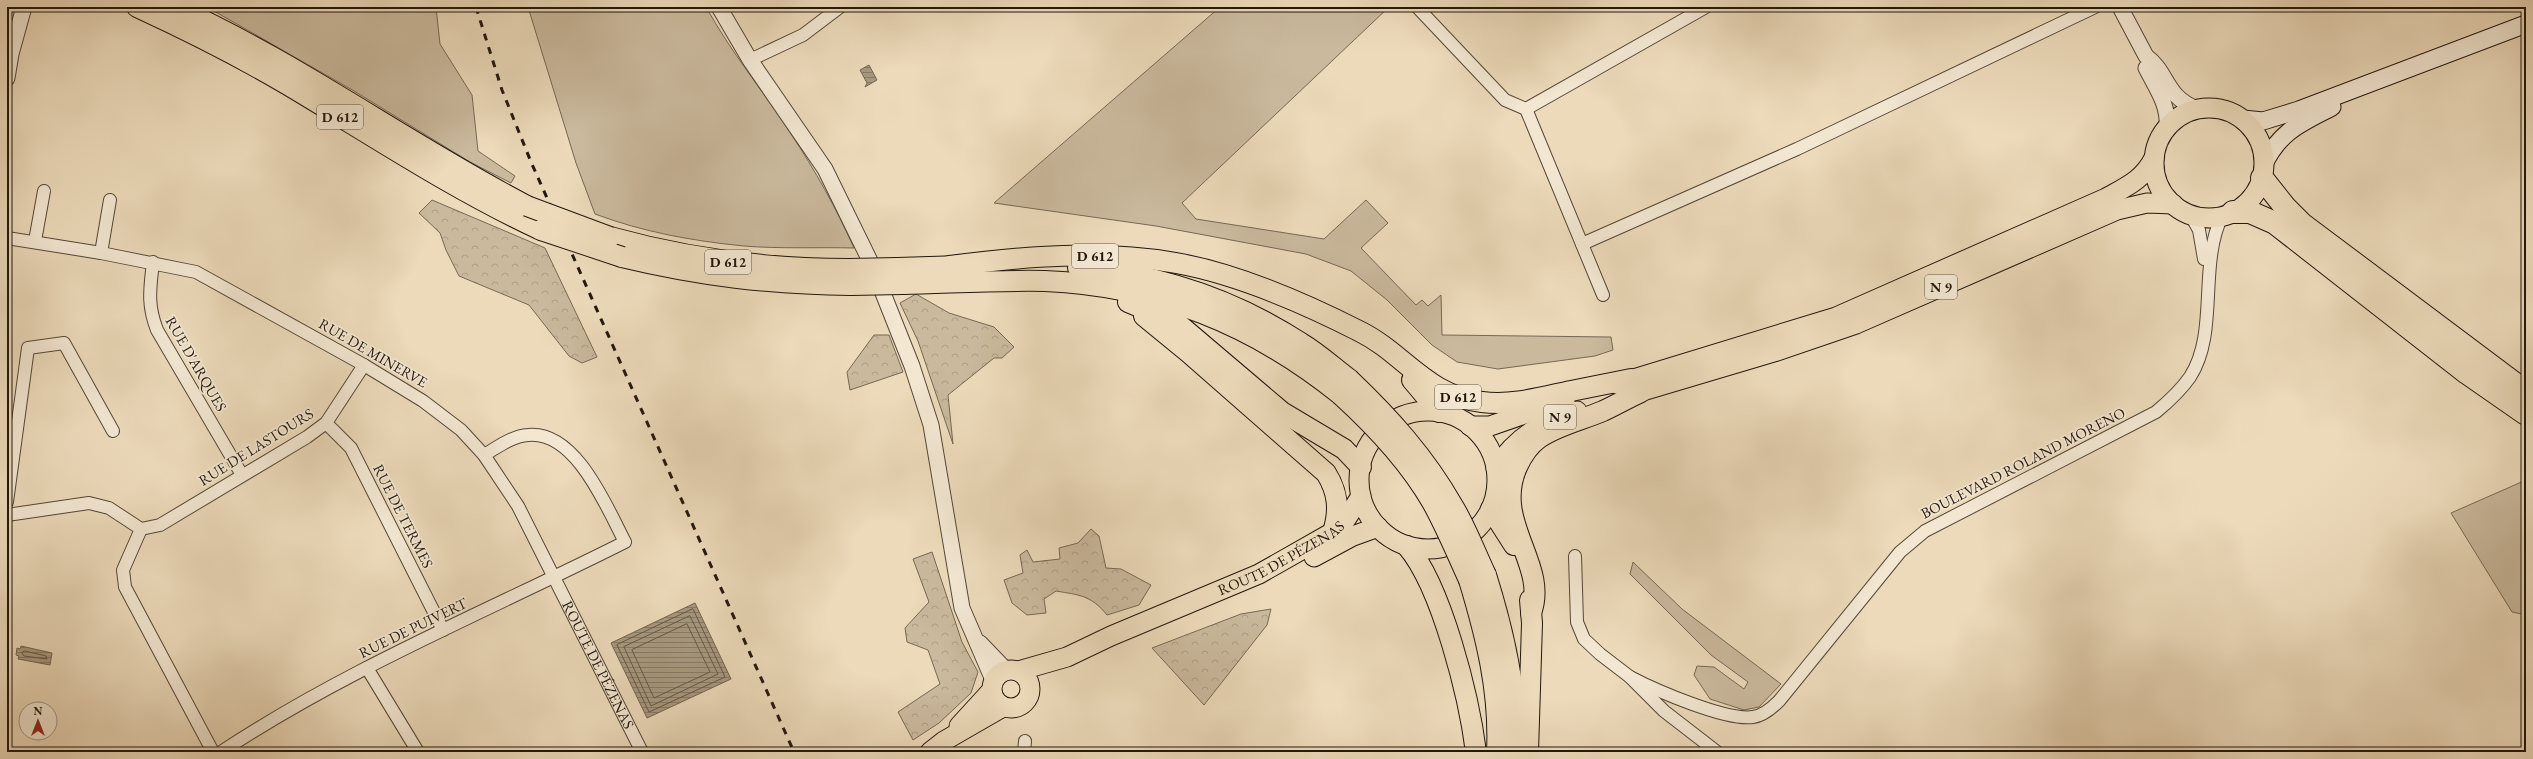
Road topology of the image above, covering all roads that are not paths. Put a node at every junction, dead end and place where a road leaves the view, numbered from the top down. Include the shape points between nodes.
1 (24, 7) edge
2 (137, 7) edge
3 (175, 7) edge
4 (719, 7) edge
5 (840, 7) edge
6 (1417, 7) edge
7 (1706, 7) edge
8 (2094, 7) edge
9 (2120, 7) edge
10 (2526, 24) edge
11 (2526, 32) edge
12 (2146, 56) junction
13 (750, 60) junction
14 (7, 78) edge
15 (1526, 108) junction
16 (2197, 109) junction
17 (2243, 119) junction
18 (2167, 127) junction
19 (2154, 158) junction
20 (2263, 171) junction
21 (44, 191) dead end
22 (110, 200) dead end
23 (2173, 204) junction
24 (2190, 214) junction
25 (2228, 214) junction
26 (7, 229) edge
27 (7, 238) edge
28 (35, 241) junction
29 (1582, 244) junction
30 (101, 253) junction
31 (154, 262) junction
32 (950, 266) junction
33 (900, 276) junction
34 (850, 277) junction
35 (1045, 281) junction
36 (2207, 282) junction
37 (1603, 294) dead end
38 (1119, 299) junction
39 (1307, 308) junction
40 (364, 364) junction
41 (1636, 385) junction
42 (1345, 387) junction
43 (2526, 392) edge
44 (1439, 412) junction
45 (2526, 414) edge
46 (326, 423) junction
47 (1470, 426) junction
48 (113, 431) dead end
49 (484, 455) junction
50 (1361, 468) junction
51 (1496, 468) junction
52 (242, 475) junction
53 (1361, 496) junction
54 (7, 502) edge
55 (1491, 509) junction
56 (7, 515) edge
57 (1378, 528) junction
58 (141, 529) junction
59 (1333, 532) junction
60 (1407, 546) junction
61 (1575, 556) dead end
62 (1477, 577) junction
63 (553, 578) junction
64 (1189, 605) junction
65 (1531, 613) junction
66 (443, 630) junction
67 (1067, 657) junction
68 (367, 668) junction
69 (1630, 677) junction
70 (1002, 678) junction
71 (1030, 689) junction
72 (1004, 707) junction
73 (937, 746) edge
74 (213, 752) edge
75 (221, 752) edge
76 (418, 752) edge
77 (642, 752) edge
78 (1476, 752) edge
79 (1497, 752) edge
80 (1515, 752) edge
81 (1528, 752) edge
82 (1717, 752) edge

1 - 14 street
2 - 34 highway, D 612, bridge via 215,44 471,195 541,230 622,257 665,268 733,279
3 - 34 highway, D 612, bridge via 278,61 441,160 527,206 610,237 663,251
4 - 13 street
5 - 13 street via 803,35
6 - 15 street via 1505,100
7 - 15 street
8 - 29 street via 1797,149
9 - 12 street
10 - 17 main road via 2299,110 2263,121
11 - 20 main road via 2336,105 2290,129 2272,148
12 - 16 street via 2153,61 2171,92 2182,102
12 - 18 street via 2145,65 2168,114
13 - 70 street via 825,169 868,256 912,366 937,453 962,608 976,638
15 - 29 street
16 - 17 main road via 2218,108
16 - 18 main road via 2180,116
17 - 20 main road via 2260,142
18 - 19 main road via 2158,142
19 - 23 main road via 2159,185
19 - 41 main road, N 9 via 2143,176 2106,198 1866,305
20 - 25 main road via 2251,198
20 - 43 highway via 2285,207 2302,224
21 - 28 street
22 - 30 street
23 - 24 main road
23 - 41 main road, N 9 via 2147,203 2116,210 1856,324 1774,352
24 - 25 main road via 2208,218
24 - 36 street, BOULEVARD ROLAND MORENO via 2203,242
25 - 36 street, BOULEVARD ROLAND MORENO via 2211,244
25 - 45 highway via 2250,212 2274,223 2467,373
26 - 28 street, RUE DE MINERVE
27 - 28 street, RUE DE MINERVE
28 - 30 street, RUE DE MINERVE
29 - 37 street
30 - 31 street, RUE DE MINERVE
31 - 40 street, RUE DE MINERVE via 196,272
31 - 52 street, RUE D'ARQUES via 149,311 157,330
32 - 33 highway, D 612
32 - 39 highway, D 612 via 1008,258 1060,256 1147,259 1231,278 1272,292
32 - 42 highway, D 612 via 1046,266 1102,270 1148,278 1193,290 1240,309 1302,343
33 - 34 highway, D 612, bridge
33 - 35 highway, D 612
35 - 38 highway, D 612
35 - 42 highway, D 612 via 1116,288 1186,306 1220,319
36 - 69 street, BOULEVARD ROLAND MORENO via 2202,345 2190,376 2172,398 2156,412 2137,423 1925,531 1900,552 1779,701 1768,711 1754,717 1737,716 1664,694
38 - 50 highway, D 612 via 1176,322 1282,412 1344,449
38 - 59 highway, D 612 via 1167,334 1317,463 1326,473 1337,496
39 - 41 highway, D 612 via 1361,331 1432,385 1463,399 1502,404
39 - 44 highway via 1358,337 1388,358
40 - 46 street, RUE DE LASTOURS
40 - 49 street, RUE DE MINERVE via 423,401 461,430
41 - 47 main road, N 9 via 1490,426
41 - 51 main road, N 9 via 1535,428 1515,442
41 - 65 highway via 1604,411 1574,421 1538,438 1519,462 1509,493 1510,508 1534,587 1535,602
42 - 62 highway, D 612, bridge via 1390,418 1427,464 1454,507
44 - 47 main road
44 - 50 main road via 1410,414 1387,426 1370,445
46 - 52 street, RUE DE LASTOURS
46 - 66 street, RUE DE TERMES via 351,448
47 - 51 main road via 1486,444
48 - 54 street via 64,343 28,348
49 - 63 street, RUE DE MINERVE via 518,506
49 - 63 street, RUE DE PUIVERT via 513,438 528,434 540,435 556,441 576,458 593,481 625,542
50 - 53 main road
51 - 55 main road via 1496,491
52 - 58 street, RUE DE LASTOURS via 160,525
53 - 57 main road
53 - 59 main road, ROUTE DE PÉZENAS via 1345,521
55 - 60 main road via 1480,526 1459,542 1437,549
55 - 65 highway via 1516,547 1525,575
56 - 58 street via 89,503 109,508
57 - 60 main road
57 - 64 main road, ROUTE DE PÉZENAS via 1353,536 1266,582 1229,596
58 - 74 street via 123,570 125,587
59 - 64 main road, ROUTE DE PÉZENAS via 1259,574
60 - 78 highway via 1426,572 1440,609 1458,670
61 - 69 street via 1578,622 1584,639
62 - 79 highway, D 612 via 1496,705
62 - 80 highway, D 612 via 1506,648
63 - 66 street, RUE DE PUIVERT
63 - 77 street, ROUTE DE PÉZENAS via 586,637
64 - 67 main road, ROUTE DE PÉZENAS via 1111,636
65 - 81 highway
66 - 68 street, RUE DE PUIVERT
67 - 70 main road, ROUTE DE PÉZENAS
67 - 71 main road, ROUTE DE PÉZENAS
68 - 75 street, RUE DE PUIVERT via 293,707
68 - 76 street
69 - 82 street via 1664,711
70 - 71 main road via 1026,677
70 - 72 main road via 995,701
70 - 73 main road
71 - 72 main road via 1029,696 1022,705 1011,709
72 - 73 main road

